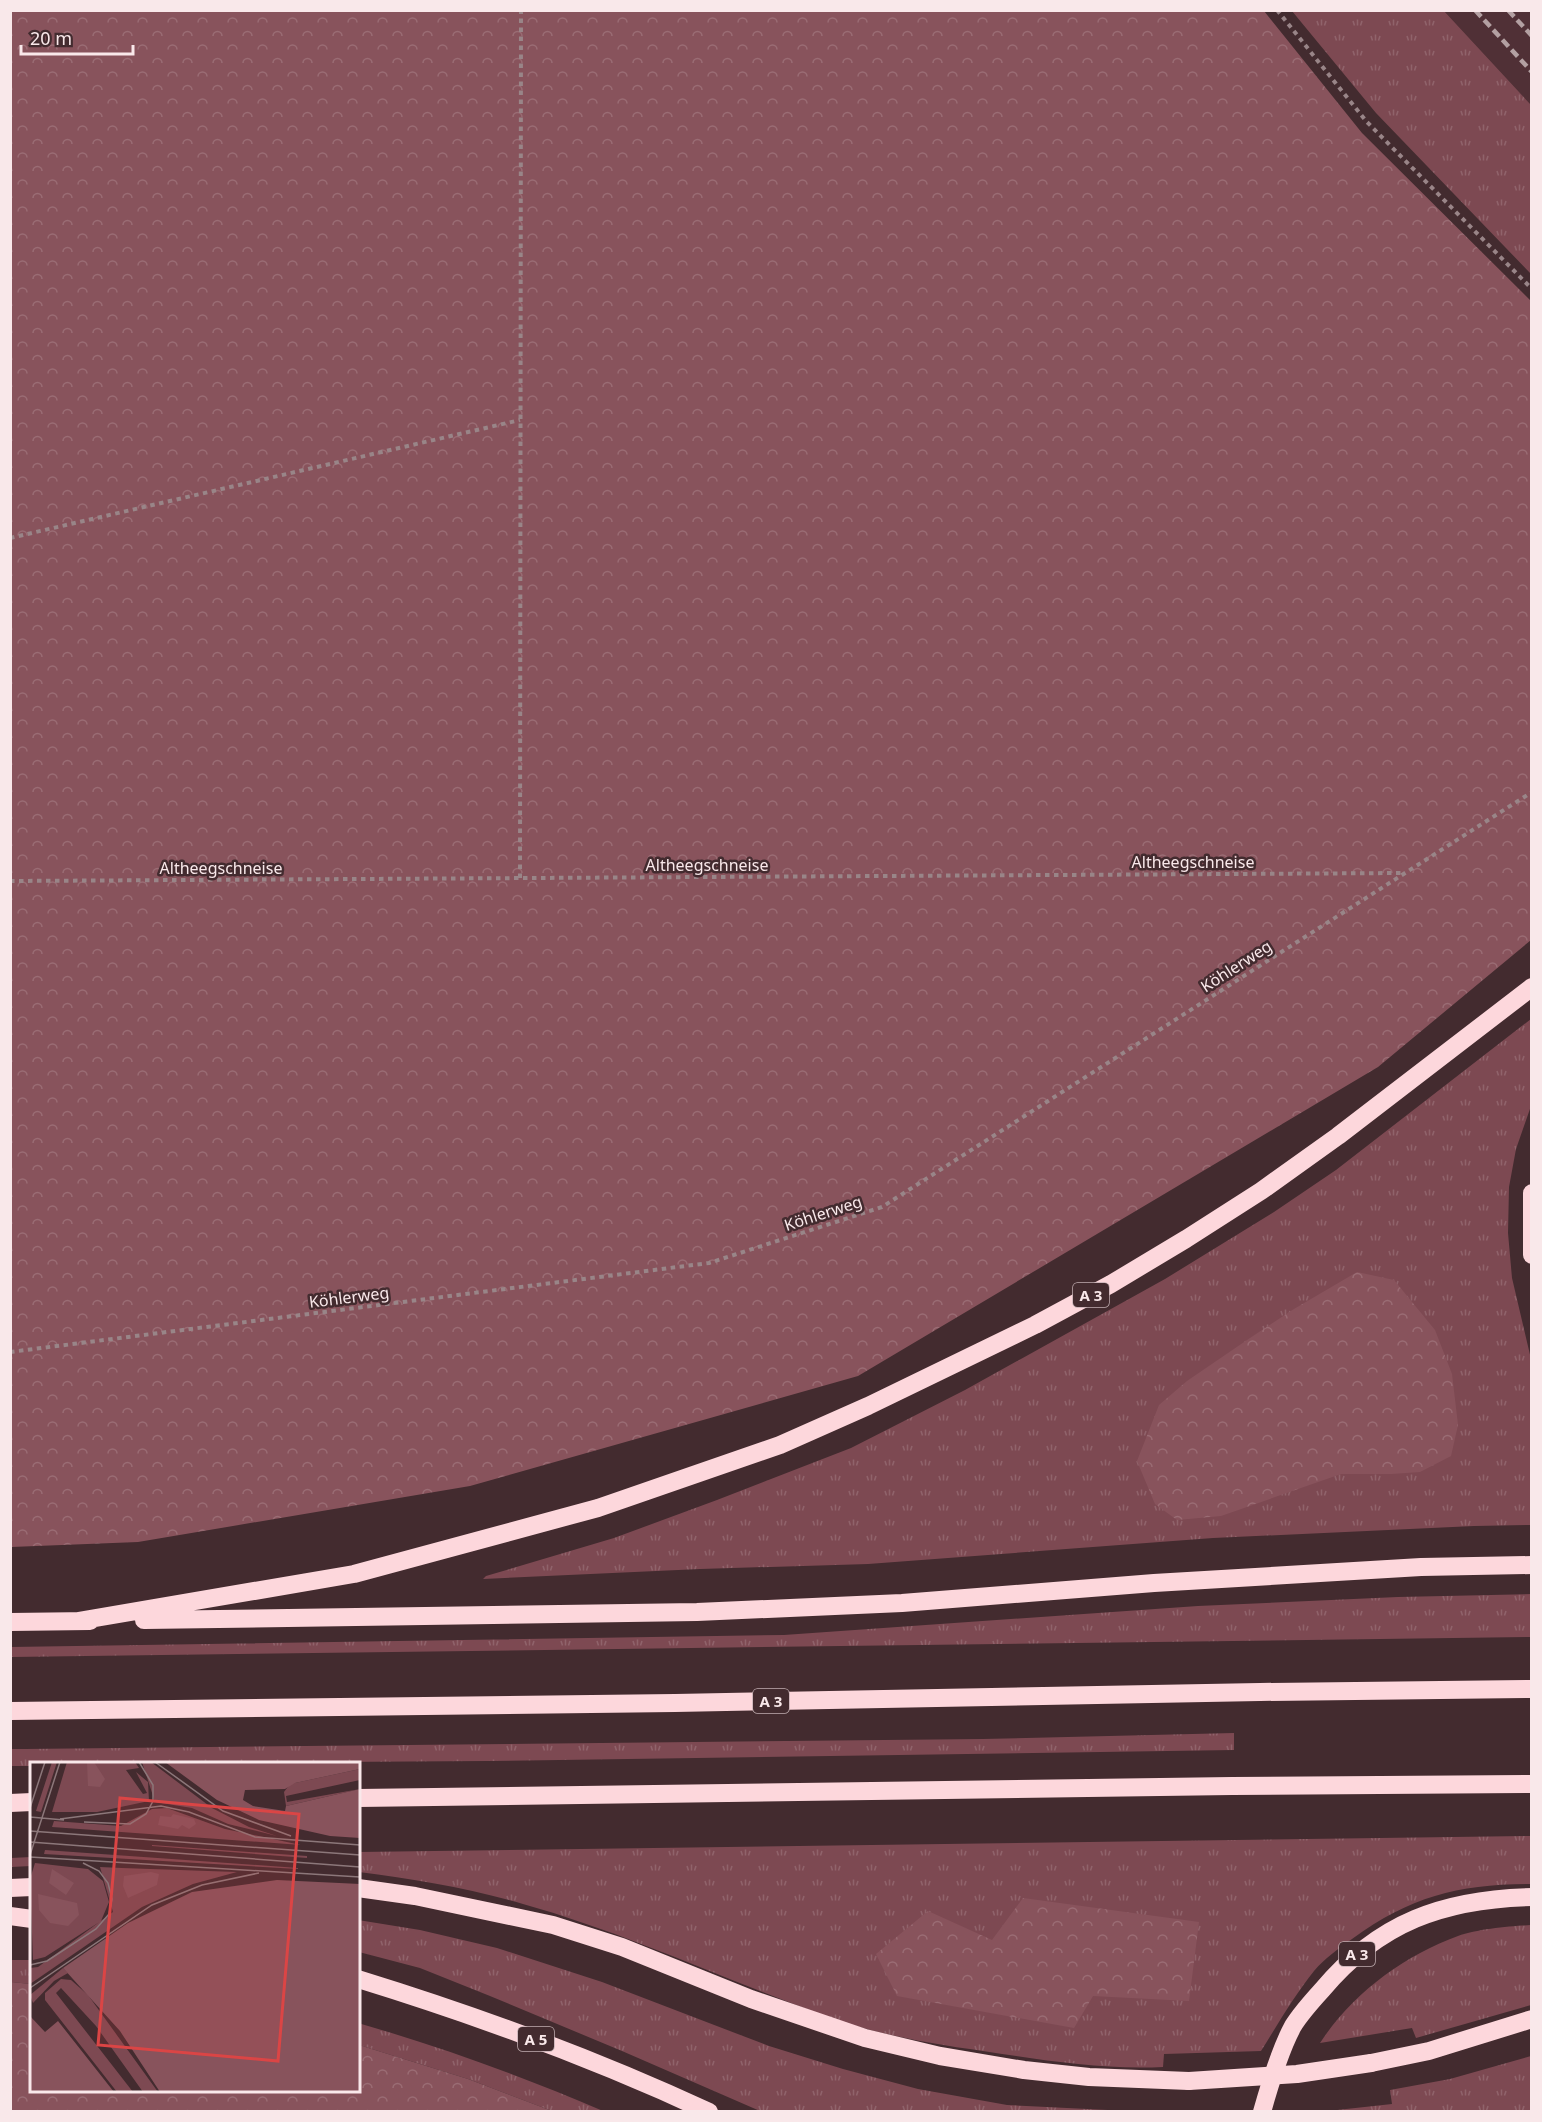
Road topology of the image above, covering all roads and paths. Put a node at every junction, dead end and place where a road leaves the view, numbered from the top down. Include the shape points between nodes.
1 (521, 10) edge
2 (1277, 10) edge
3 (1532, 289) edge
4 (520, 420) junction
5 (10, 537) edge
6 (1532, 792) edge
7 (1404, 873) junction
8 (520, 878) junction
9 (10, 881) edge
10 (1532, 987) edge
11 (1532, 1193) edge
12 (1532, 1256) edge
13 (10, 1352) edge
14 (1532, 1565) edge
15 (78, 1621) junction
16 (10, 1622) edge
17 (1532, 1689) edge
18 (10, 1711) edge
19 (1532, 1784) edge
20 (360, 1798) edge
21 (30, 1802) edge
22 (10, 1803) edge
23 (30, 1887) edge
24 (10, 1888) edge
25 (360, 1888) edge
26 (1532, 1897) edge
27 (10, 1916) edge
28 (30, 1919) edge
29 (360, 1980) edge
30 (1532, 2019) edge
31 (709, 2112) edge
32 (1262, 2112) edge

1 - 4 path
2 - 3 path via 1366,120
4 - 5 path
4 - 8 path
6 - 7 path, Köhlerweg
7 - 8 path, Altheegschneise
7 - 13 path, Köhlerweg via 882,1207 709,1263
8 - 9 path, Altheegschneise
10 - 15 highway, A 3 via 1261,1191 1111,1284 1035,1325 780,1445 598,1508 354,1574
11 - 12 highway
14 - 15 highway, A 3 via 1421,1567 902,1603 696,1612
15 - 16 highway, A 3
17 - 18 highway, A 3
19 - 20 highway
21 - 22 highway
23 - 24 highway
25 - 30 highway, bridge via 553,1925 865,2038 939,2056 1089,2078 1189,2081 1297,2074 1429,2051
26 - 32 highway, A 3 via 1439,1909 1405,1922 1359,1952 1337,1972 1293,2026
27 - 28 highway
29 - 31 highway, A 5 via 453,2008 566,2050

